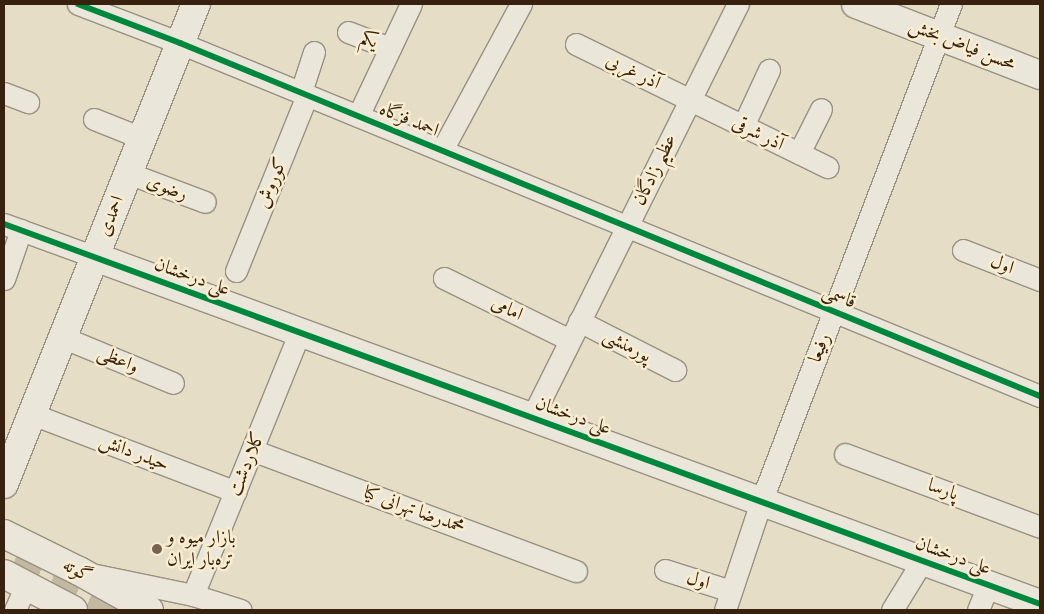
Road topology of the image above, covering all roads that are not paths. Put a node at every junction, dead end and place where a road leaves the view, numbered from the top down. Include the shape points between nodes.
1 (78, 4) edge
2 (196, 4) edge
3 (411, 4) edge
4 (521, 4) edge
5 (738, 4) edge
6 (856, 4) edge
7 (951, 4) edge
8 (348, 32) dead end
9 (939, 35) junction
10 (180, 42) junction
11 (576, 44) dead end
12 (390, 48) junction
13 (314, 52) dead end
14 (769, 70) dead end
15 (1040, 75) edge
16 (4, 93) edge
17 (304, 93) junction
18 (690, 100) junction
19 (28, 102) dead end
20 (821, 109) dead end
21 (358, 116) junction
22 (94, 119) dead end
23 (742, 126) junction
24 (142, 138) junction
25 (442, 150) junction
26 (800, 153) junction
27 (827, 167) dead end
28 (128, 173) junction
29 (205, 202) dead end
30 (627, 226) junction
31 (12, 227) edge
32 (963, 250) dead end
33 (94, 257) junction
34 (236, 270) dead end
35 (444, 278) dead end
36 (4, 279) edge
37 (1040, 280) edge
38 (834, 311) junction
39 (575, 331) junction
40 (300, 332) junction
41 (62, 337) junction
42 (675, 370) dead end
43 (173, 383) dead end
44 (1040, 396) edge
45 (32, 414) junction
46 (532, 417) junction
47 (252, 450) junction
48 (845, 454) dead end
49 (4, 484) edge
50 (236, 492) junction
51 (761, 502) junction
52 (1040, 527) edge
53 (4, 534) edge
54 (922, 560) junction
55 (666, 570) dead end
56 (79, 571) junction
57 (576, 571) dead end
58 (15, 580) edge
59 (988, 585) junction
60 (193, 595) junction
61 (728, 600) edge
62 (1040, 604) edge
63 (15, 610) edge
64 (73, 610) edge
65 (150, 610) edge
66 (241, 610) edge
67 (892, 610) edge
68 (978, 610) edge

1 - 10 street, احمد فزگاه
2 - 10 street, احمدی
3 - 12 street
4 - 25 street
5 - 18 street, عظیم زادگان
6 - 9 street, محسن فیاض بخش
7 - 9 street, رفیعا
8 - 12 street, یکم
9 - 15 street, محسن فیاض بخش
9 - 38 street, رفیعا
10 - 17 street, احمد فزگاه
10 - 24 street, احمدی
11 - 18 street, آذر غربی
12 - 21 street
13 - 17 street
14 - 23 street
16 - 19 street
17 - 21 street, احمد فزگاه
17 - 34 street, کوروش
18 - 23 street, آذر شرقی
18 - 30 street, عظیم زادگان
20 - 26 street
21 - 25 street, احمد فزگاه
22 - 24 street
23 - 26 street, آذر شرقی
24 - 28 street, احمدی
25 - 30 street, احمد فزگاه
26 - 27 street, آذر شرقی
28 - 29 street, رضوی
28 - 33 street, احمدی
30 - 38 street, قاسمی
30 - 39 street, عظیم زادگان
31 - 33 street
31 - 36 street
32 - 37 street, اول
33 - 40 street, علی درخشان
33 - 41 street, احمدی
35 - 39 street, امامی
38 - 44 street, قاسمی
38 - 51 street, رفیعا
39 - 42 street, پورمنشی
39 - 46 street, عظیم زادگان
40 - 46 street, علی درخشان
40 - 47 street, کلاردشت
41 - 43 street, واعظی
41 - 45 street, احمدی
45 - 49 street, احمدی
45 - 50 street, حیدر دانش
46 - 51 street, علی درخشان
47 - 50 street, کلاردشت
47 - 57 street, محمدرضا تهرانی کیا
48 - 52 street, پارسا
50 - 60 street, کلاردشت
51 - 54 street, علی درخشان
51 - 61 street, رفیعا
53 - 56 street, گوته
54 - 59 street, علی درخشان
54 - 67 street
55 - 61 street, اول
56 - 60 street
56 - 65 street, گوته
58 - 63 street
58 - 64 street, گوته
59 - 62 street, علی درخشان
59 - 68 street
60 - 66 street

